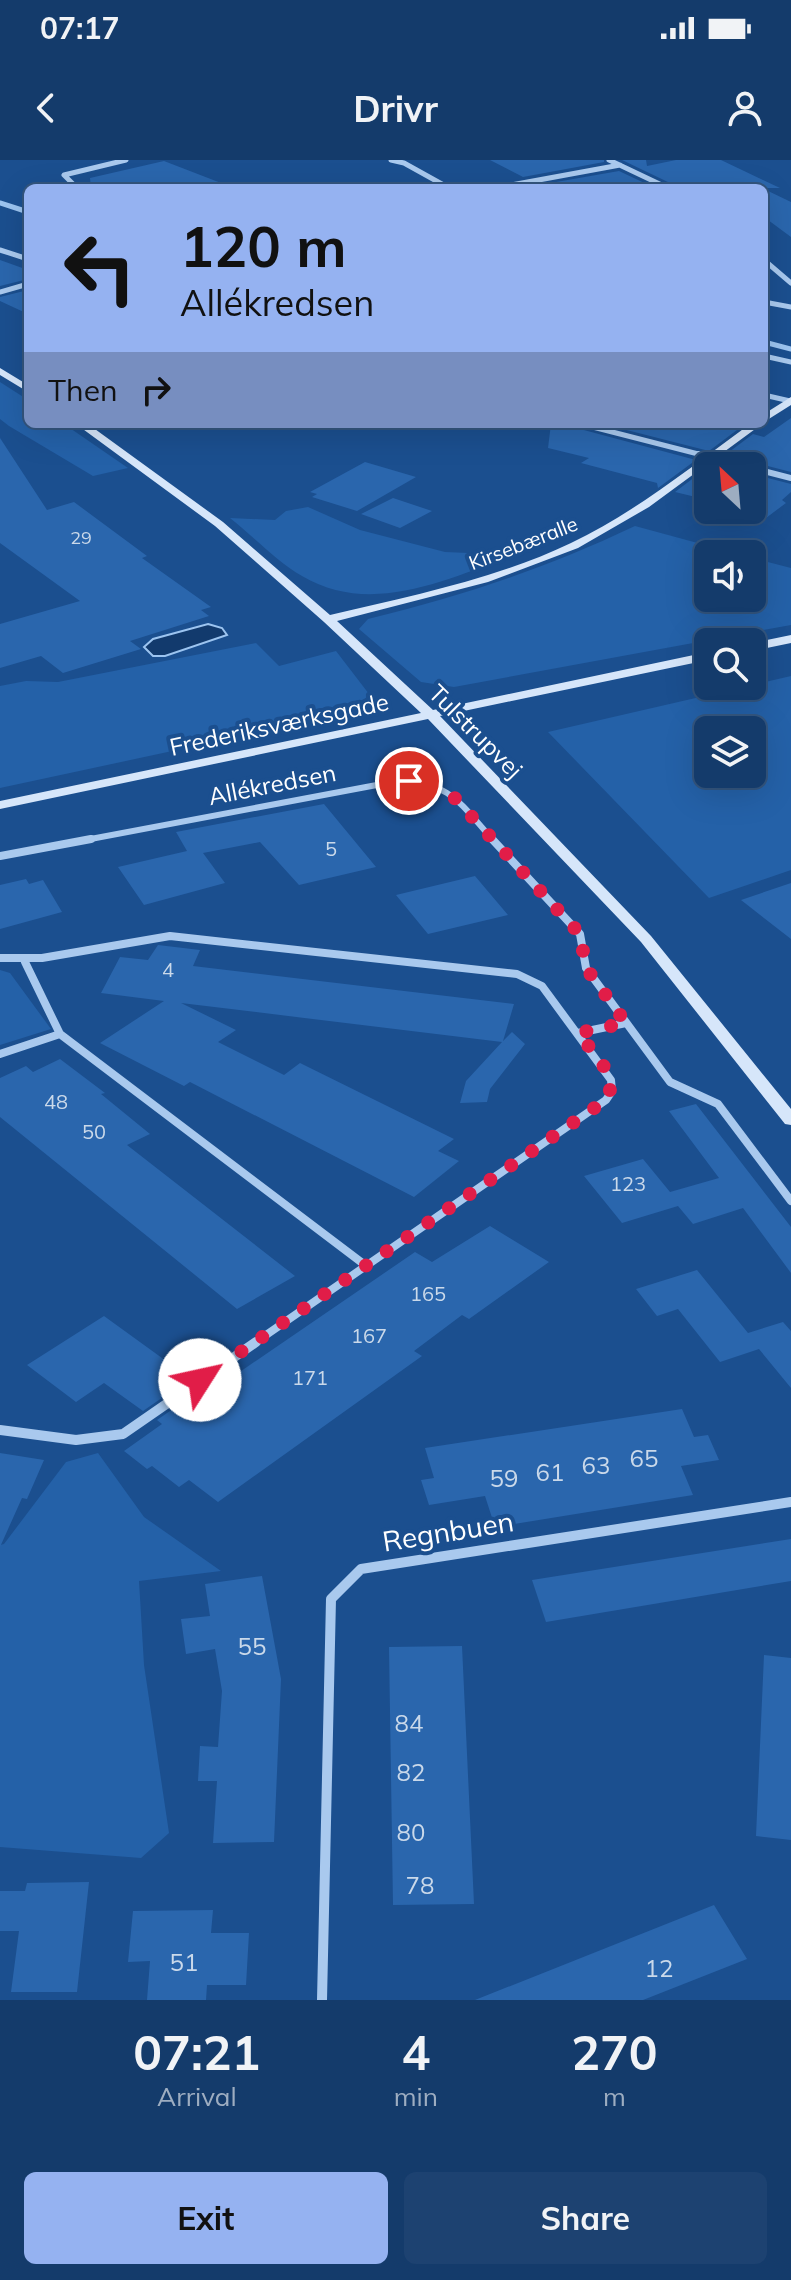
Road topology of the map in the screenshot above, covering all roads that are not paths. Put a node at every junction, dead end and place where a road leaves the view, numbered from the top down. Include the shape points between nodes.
1 (126, 160) edge
2 (391, 160) edge
3 (609, 160) edge
4 (620, 165) junction
5 (73, 184) edge
6 (442, 184) edge
7 (517, 184) edge
8 (660, 184) edge
9 (0, 250) edge
10 (24, 258) edge
11 (768, 263) edge
12 (791, 283) edge
13 (24, 285) edge
14 (0, 292) edge
15 (768, 303) edge
16 (791, 307) edge
17 (768, 357) edge
18 (791, 362) edge
19 (0, 371) edge
20 (24, 386) edge
21 (768, 396) edge
22 (790, 400) edge
23 (768, 416) edge
24 (87, 428) edge
25 (597, 428) edge
26 (751, 428) edge
27 (718, 452) edge
28 (694, 453) edge
29 (694, 469) edge
30 (766, 472) edge
31 (791, 478) edge
32 (328, 619) junction
33 (791, 639) edge
34 (766, 644) edge
35 (694, 659) edge
36 (431, 715) junction
37 (0, 805) edge
38 (0, 856) edge
39 (0, 958) edge
40 (25, 962) junction
41 (626, 1023) junction
42 (578, 1033) junction
43 (60, 1034) junction
44 (0, 1054) edge
45 (791, 1120) edge
46 (791, 1201) edge
47 (365, 1265) junction
48 (0, 1430) edge
49 (791, 1502) edge
50 (322, 2000) edge

1 - 5 street via 64,175
2 - 6 street
3 - 4 street
4 - 7 street
4 - 8 street
9 - 10 street
11 - 12 street
13 - 14 street
15 - 16 street
17 - 18 street
19 - 20 street
21 - 22 street
22 - 23 street
24 - 32 street, Tulstrupvej via 219,524
25 - 28 street
26 - 27 street, Kirsebæralle
29 - 32 street, Kirsebæralle via 625,518 513,571
30 - 31 street
32 - 36 street, Tulstrupvej
33 - 34 street
35 - 36 street, Frederiksværksgade
36 - 37 street, Frederiksværksgade
36 - 45 street, Tulstrupvej via 646,939
38 - 41 street, Allékredsen via 398,781 435,785 449,792 580,934 586,968
39 - 40 street
40 - 42 street via 170,936 517,974 542,986
40 - 43 street
41 - 42 street
41 - 46 street, Allékredsen via 670,1082 718,1104
42 - 47 street via 611,1080 606,1100
43 - 44 street
43 - 47 street
47 - 48 street via 123,1434 72,1442
49 - 50 street, Regnbuen via 361,1569 331,1599

